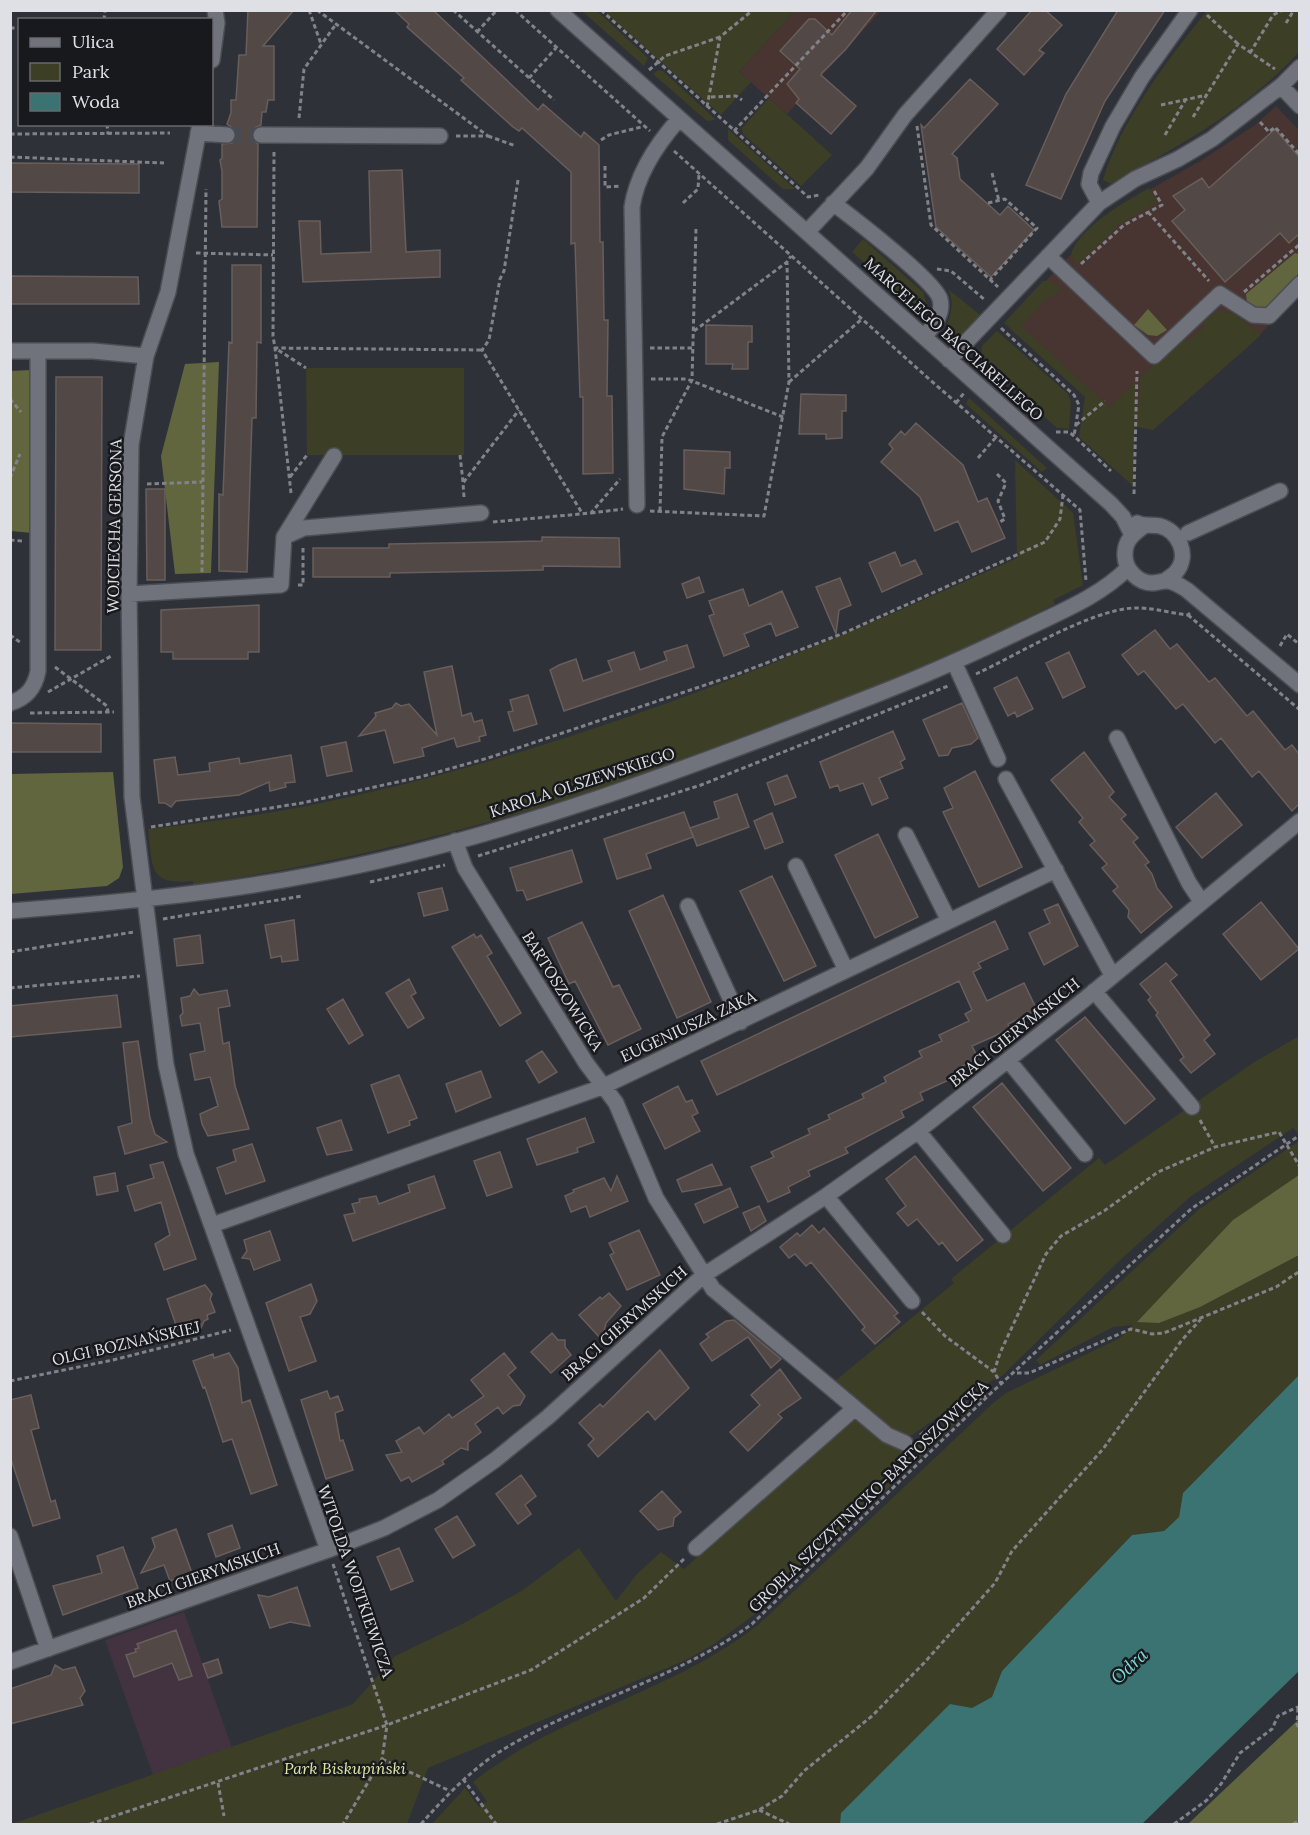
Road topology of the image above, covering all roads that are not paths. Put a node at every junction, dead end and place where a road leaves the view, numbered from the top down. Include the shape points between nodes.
1 (215, 10) edge
2 (558, 10) edge
3 (999, 10) edge
4 (1190, 10) edge
5 (213, 52) edge
6 (1299, 67) edge
7 (1281, 86) junction
8 (1299, 106) edge
9 (679, 119) junction
10 (199, 129) edge
11 (227, 135) tunnel mouth
12 (268, 135) tunnel mouth
13 (440, 136) road end
14 (833, 203) junction
15 (1099, 203) junction
16 (807, 232) junction
17 (1048, 256) junction
18 (1299, 284) edge
19 (925, 336) junction
20 (10, 351) edge
21 (38, 351) junction
22 (146, 356) junction
23 (949, 360) junction
24 (334, 456) dead end
25 (1280, 491) dead end
26 (636, 508) road end
27 (481, 513) dead end
28 (1138, 530) junction
29 (1180, 536) junction
30 (284, 537) junction
31 (1133, 573) junction
32 (1171, 576) junction
33 (129, 594) junction
34 (954, 662) junction
35 (1299, 685) edge
36 (16, 708) edge
37 (1117, 738) dead end
38 (998, 759) dead end
39 (1006, 779) dead end
40 (1299, 821) edge
41 (906, 835) dead end
42 (455, 841) junction
43 (796, 866) dead end
44 (1056, 870) junction
45 (144, 898) junction
46 (1201, 901) junction
47 (688, 906) dead end
48 (10, 911) edge
49 (949, 921) junction
50 (846, 970) junction
51 (1112, 975) junction
52 (1094, 991) junction
53 (741, 1022) junction
54 (1008, 1060) junction
55 (602, 1087) junction
56 (1192, 1107) road end
57 (918, 1131) junction
58 (1084, 1154) dead end
59 (826, 1196) junction
60 (212, 1225) junction
61 (1003, 1235) dead end
62 (704, 1275) junction
63 (912, 1301) road end
64 (855, 1408) junction
65 (905, 1443) road end
66 (10, 1536) edge
67 (696, 1548) road end
68 (328, 1550) junction
69 (48, 1649) junction
70 (10, 1662) edge

1 - 5 street
2 - 9 street, MARCELEGO BACCIARELLEGO
3 - 14 street
4 - 15 street via 1113,126 1089,184
6 - 7 street
7 - 8 street
7 - 15 street via 1212,139 1135,179
9 - 16 street, MARCELEGO BACCIARELLEGO
9 - 26 street via 650,159 634,191 630,223 636,347
10 - 11 street
10 - 22 street, WOJCIECHA GERSONA via 168,292
12 - 13 street
14 - 16 street
14 - 19 street via 938,294 938,317
15 - 17 street
16 - 19 street, MARCELEGO BACCIARELLEGO
17 - 18 street via 1154,356 1221,294 1253,315 1269,316
17 - 23 street
19 - 23 street, MARCELEGO BACCIARELLEGO
20 - 21 street
21 - 22 street
21 - 36 street via 38,671 36,683
22 - 33 street, WOJCIECHA GERSONA via 131,446
23 - 28 street, MARCELEGO BACCIARELLEGO
24 - 30 street
25 - 29 street
27 - 30 street via 304,528
28 - 29 street via 1159,525
28 - 31 street via 1126,545 1125,557
29 - 32 street via 1182,558
30 - 33 street via 281,585
31 - 32 street via 1151,583
31 - 34 street, KAROLA OLSZEWSKIEGO
32 - 35 street
33 - 45 street, WOJCIECHA GERSONA via 130,769
34 - 38 street
34 - 42 street, KAROLA OLSZEWSKIEGO via 671,773
37 - 46 street
39 - 44 street
40 - 46 street, BRACI GIERYMSKICH
41 - 49 street
42 - 45 street, KAROLA OLSZEWSKIEGO via 313,875
42 - 55 street, BARTOSZOWICKA via 465,868
43 - 50 street
44 - 49 street, EUGENIUSZA ZAKA
44 - 51 street
45 - 48 street, KAROLA OLSZEWSKIEGO
45 - 60 street, WITOLDA WOJTKIEWICZA via 166,1065 186,1155
46 - 51 street, BRACI GIERYMSKICH
47 - 53 street
49 - 50 street, EUGENIUSZA ZAKA
50 - 53 street, EUGENIUSZA ZAKA
51 - 52 street, BRACI GIERYMSKICH
52 - 54 street, BRACI GIERYMSKICH
52 - 56 street
53 - 55 street, EUGENIUSZA ZAKA
54 - 57 street, BRACI GIERYMSKICH
54 - 58 street
55 - 60 street, EUGENIUSZA ZAKA
55 - 62 street, BARTOSZOWICKA via 616,1103 656,1198
57 - 59 street, BRACI GIERYMSKICH
57 - 61 street
59 - 62 street, BRACI GIERYMSKICH
59 - 63 street
60 - 68 street, WITOLDA WOJTKIEWICZA
62 - 64 street, BARTOSZOWICKA via 726,1302
62 - 68 street, BRACI GIERYMSKICH via 495,1460 438,1500 384,1528
64 - 65 street, BARTOSZOWICKA via 887,1435
64 - 67 street
66 - 69 street
68 - 69 street, BRACI GIERYMSKICH
69 - 70 street, BRACI GIERYMSKICH

